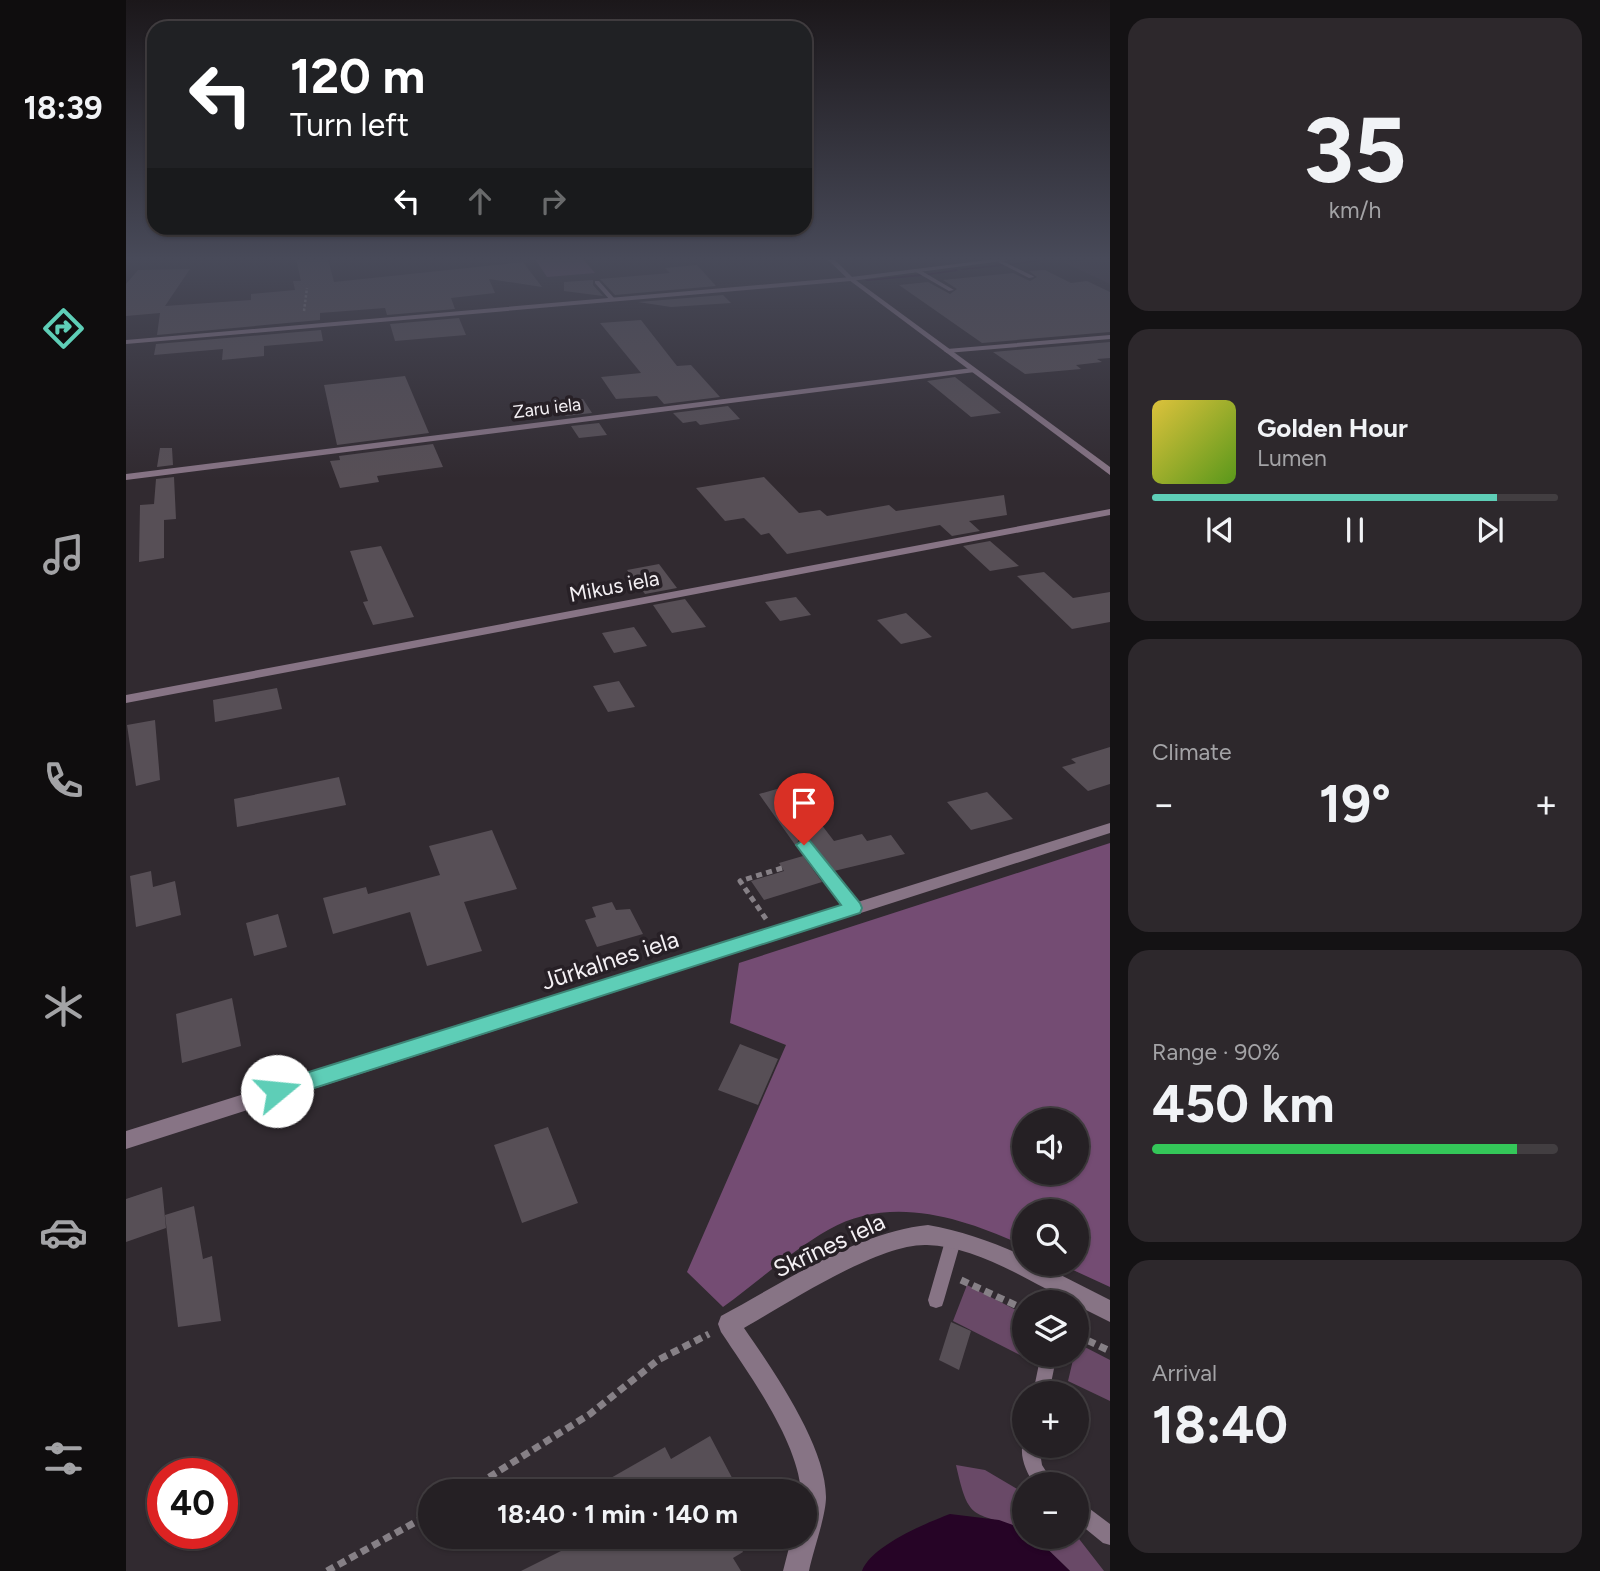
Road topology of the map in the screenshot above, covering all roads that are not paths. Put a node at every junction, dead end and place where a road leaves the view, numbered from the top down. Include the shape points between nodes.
1 (234, 332) edge
2 (922, 332) edge
3 (1110, 337) edge
4 (126, 342) edge
5 (947, 351) junction
6 (972, 370) junction
7 (1110, 472) edge
8 (126, 477) edge
9 (1110, 512) edge
10 (126, 699) edge
11 (1110, 828) edge
12 (804, 845) dead end
13 (853, 908) junction
14 (126, 1140) edge
15 (953, 1241) junction
16 (1056, 1290) edge
17 (936, 1300) dead end
18 (1089, 1304) edge
19 (1110, 1311) edge
20 (813, 1479) edge
21 (1089, 1519) edge
22 (1110, 1536) edge
23 (802, 1549) edge
24 (796, 1571) edge

1 - 4 street
2 - 5 street
3 - 5 lane
5 - 6 street
6 - 7 street
6 - 8 street, Zaru iela
9 - 10 street, Mikus iela
11 - 13 street, Jūrkalnes iela
12 - 13 lane
13 - 14 street, Jūrkalnes iela
15 - 16 street, Skrīnes iela via 995,1255
15 - 17 lane
15 - 20 street, Skrīnes iela via 926,1235 889,1240 729,1324 765,1380 811,1466
18 - 19 street, Skrīnes iela
21 - 22 lane
23 - 24 street

